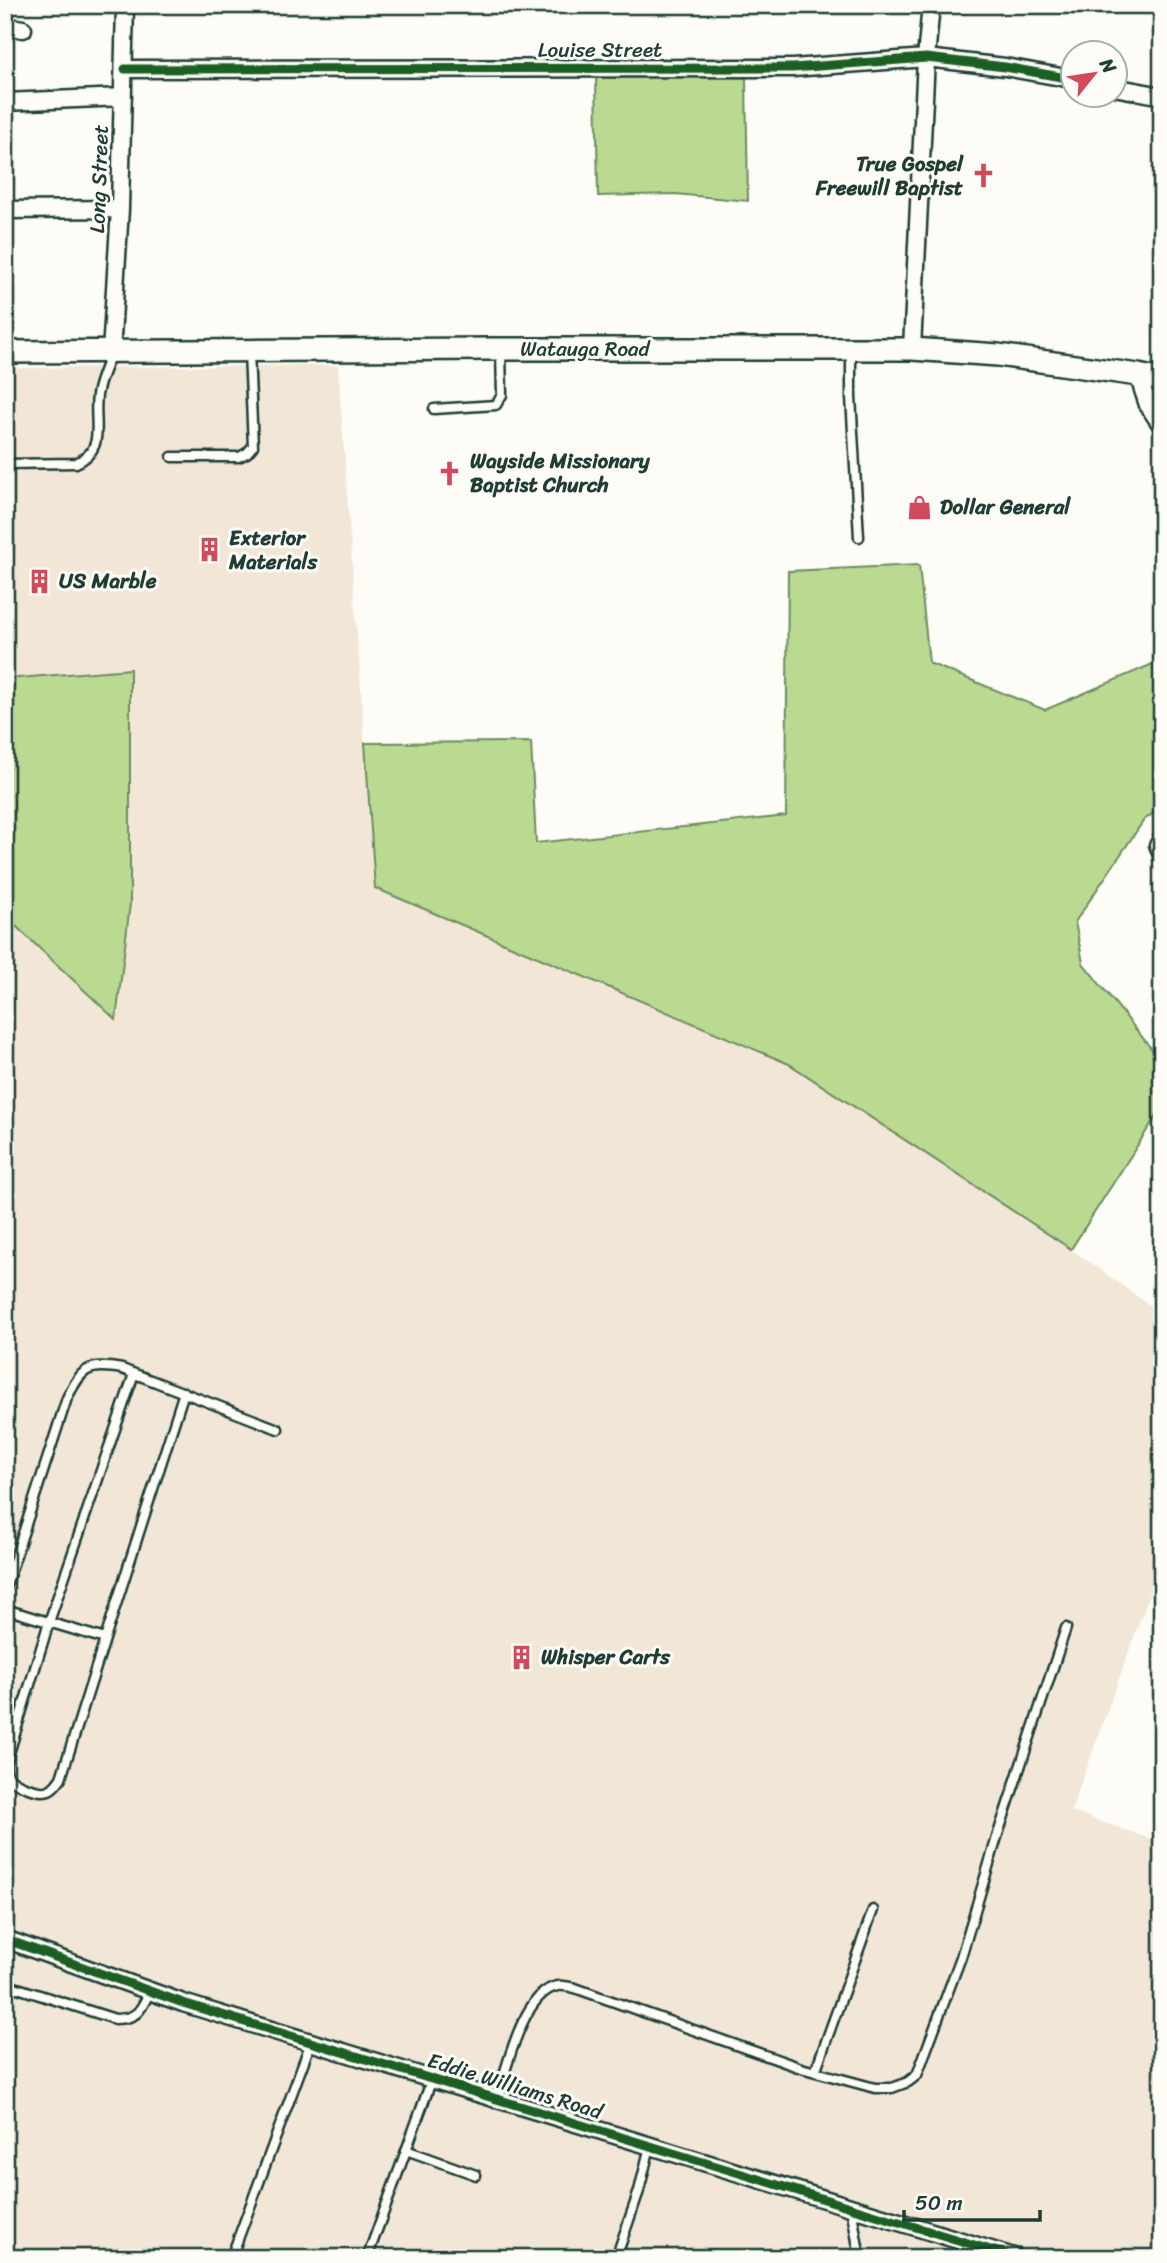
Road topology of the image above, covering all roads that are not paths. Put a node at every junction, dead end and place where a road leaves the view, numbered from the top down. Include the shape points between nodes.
1 (125, 5) edge
2 (931, 5) edge
3 (5, 26) edge
4 (23, 29) dead end
5 (926, 58) junction
6 (125, 69) junction
7 (1058, 76) edge
8 (1128, 89) edge
9 (1162, 96) edge
10 (123, 97) junction
11 (5, 102) edge
12 (120, 209) junction
13 (5, 210) edge
14 (500, 349) junction
15 (851, 349) junction
16 (912, 349) junction
17 (5, 352) edge
18 (249, 352) junction
19 (111, 353) junction
20 (1138, 374) junction
21 (1162, 380) edge
22 (434, 409) dead end
23 (1162, 426) edge
24 (172, 457) dead end
25 (5, 464) edge
26 (859, 537) dead end
27 (1162, 830) edge
28 (1162, 859) edge
29 (134, 1374) junction
30 (184, 1392) junction
31 (278, 1429) dead end
32 (5, 1589) edge
33 (5, 1609) edge
34 (49, 1622) junction
35 (1066, 1628) dead end
36 (105, 1639) junction
37 (873, 1910) dead end
38 (5, 1938) edge
39 (5, 1984) edge
40 (150, 1991) junction
41 (311, 2042) junction
42 (815, 2072) junction
43 (432, 2079) junction
44 (497, 2099) junction
45 (650, 2146) junction
46 (406, 2150) junction
47 (477, 2175) dead end
48 (851, 2207) junction
49 (231, 2258) edge
50 (367, 2258) edge
51 (616, 2258) edge
52 (860, 2258) edge
53 (1017, 2258) edge

1 - 6 street, Long Street
2 - 5 street
3 - 4 street
5 - 6 street, Louise Street via 793,68
5 - 7 street, Louise Street
5 - 16 street
6 - 10 street, Long Street
8 - 9 street
10 - 11 street
10 - 12 street, Long Street
12 - 13 street
12 - 19 street, Long Street
14 - 15 main road, Watauga Road
14 - 18 main road, Watauga Road
14 - 22 lane via 502,395 496,405
15 - 16 main road, Watauga Road
15 - 26 lane
16 - 20 main road, Watauga Road
17 - 19 main road, Watauga Road
18 - 19 main road, Watauga Road
18 - 24 lane via 253,446 239,457
19 - 25 lane via 97,395 94,449 85,459
20 - 21 main road, Watauga Road
20 - 23 street via 1148,405
27 - 28 lane via 1154,845
29 - 30 lane
29 - 32 lane via 103,1366 90,1367 77,1378
29 - 34 lane
30 - 31 lane
30 - 36 lane
33 - 34 lane
34 - 36 lane
34 - 36 lane via 5,1769 19,1784 43,1792 61,1778
35 - 42 lane via 961,1957 917,2075 892,2088 875,2088
37 - 42 lane
38 - 40 street, Eddie Williams Road
39 - 40 lane via 115,2019 138,2014
40 - 41 street, Eddie Williams Road
41 - 43 street, Eddie Williams Road
41 - 49 lane
42 - 44 lane via 558,1986 533,2004
43 - 44 street, Eddie Williams Road
43 - 46 lane
44 - 45 street, Eddie Williams Road
45 - 48 street, Eddie Williams Road
45 - 51 lane
46 - 47 lane
46 - 50 lane
48 - 52 lane
48 - 53 street, Eddie Williams Road

